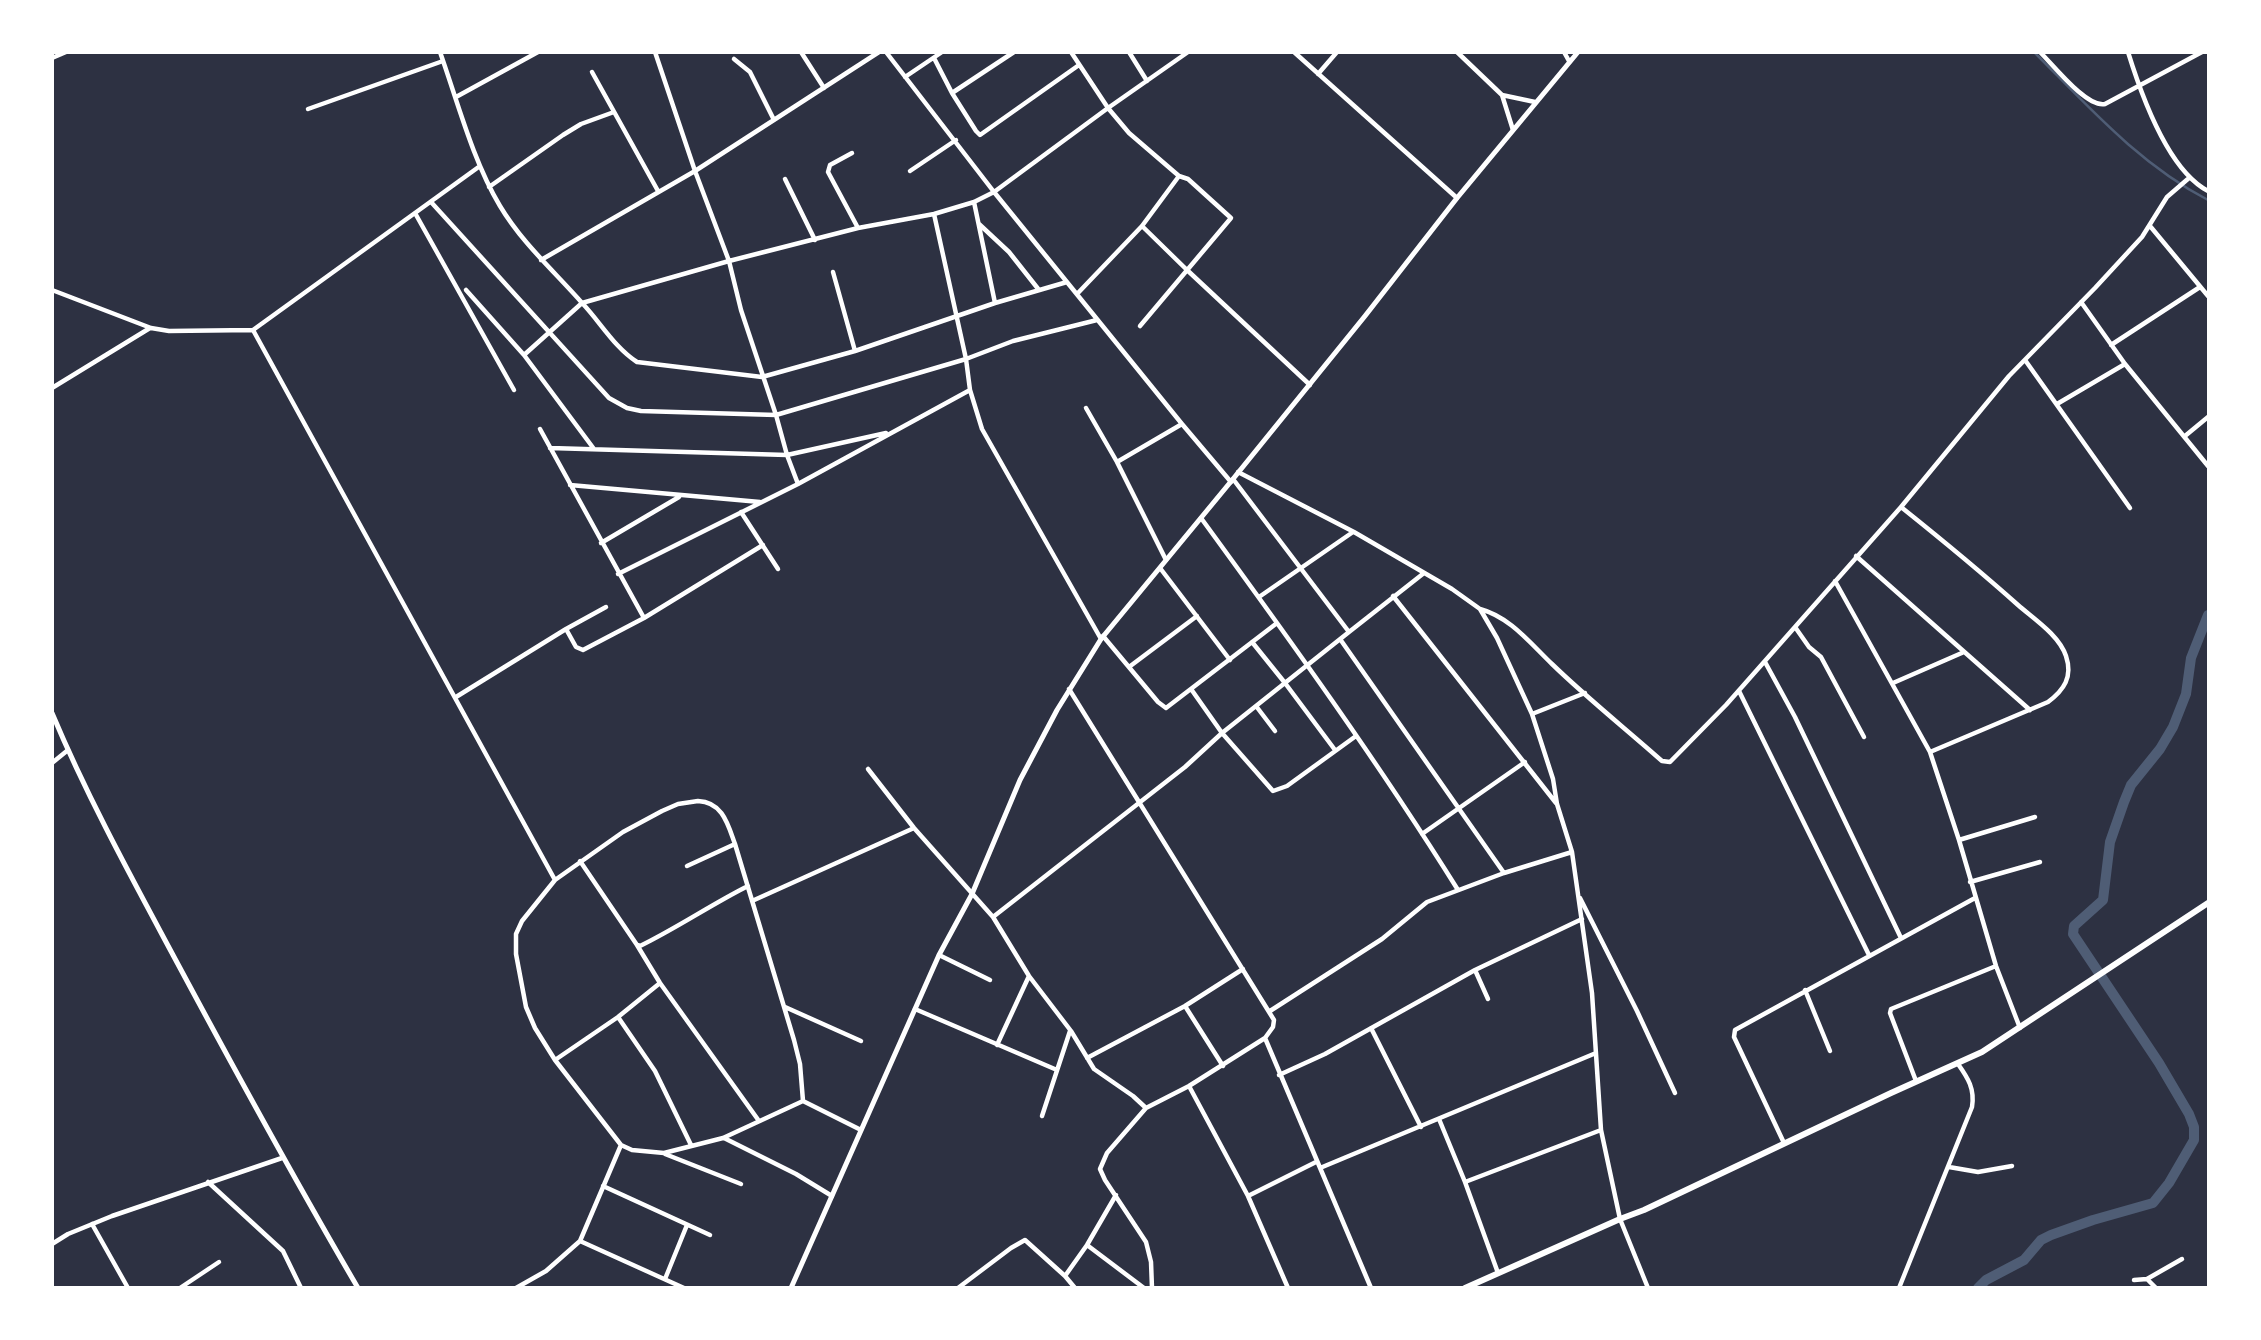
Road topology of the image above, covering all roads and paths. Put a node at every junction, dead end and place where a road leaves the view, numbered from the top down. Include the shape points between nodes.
1 (66, 52) edge
2 (440, 52) edge
3 (538, 52) edge
4 (655, 52) edge
5 (801, 52) edge
6 (879, 52) edge
7 (886, 52) edge
8 (942, 52) edge
9 (1014, 52) edge
10 (1071, 52) edge
11 (1129, 52) edge
12 (1294, 52) edge
13 (1337, 52) edge
14 (1457, 52) edge
15 (1564, 52) edge
16 (1578, 52) edge
17 (2040, 52) edge
18 (2128, 52) edge
19 (2202, 52) edge
20 (1186, 53) edge
21 (52, 58) edge
22 (934, 58) junction
23 (734, 59) dead end
24 (443, 61) junction
25 (1569, 61) junction
26 (1079, 65) junction
27 (592, 72) dead end
28 (1318, 74) junction
29 (904, 77) junction
30 (1147, 81) junction
31 (2138, 86) junction
32 (824, 88) junction
33 (952, 93) junction
34 (1502, 95) junction
35 (456, 97) junction
36 (1535, 103) junction
37 (1108, 108) junction
38 (308, 109) dead end
39 (614, 112) junction
40 (774, 120) junction
41 (1513, 130) junction
42 (956, 140) junction
43 (852, 152) dead end
44 (480, 166) junction
45 (695, 171) junction
46 (910, 171) dead end
47 (1180, 176) junction
48 (2189, 178) junction
49 (785, 179) dead end
50 (2208, 184) edge
51 (489, 187) junction
52 (2206, 190) edge
53 (658, 191) junction
54 (994, 192) junction
55 (1457, 198) junction
56 (431, 202) junction
57 (974, 202) junction
58 (415, 213) junction
59 (934, 215) junction
60 (978, 223) junction
61 (1142, 226) junction
62 (2150, 226) junction
63 (858, 228) junction
64 (815, 240) junction
65 (541, 260) junction
66 (729, 261) junction
67 (1187, 270) junction
68 (833, 272) dead end
69 (1067, 282) junction
70 (2200, 287) junction
71 (52, 290) edge
72 (466, 290) dead end
73 (1039, 290) junction
74 (1077, 294) junction
75 (2208, 296) edge
76 (2081, 302) junction
77 (582, 303) junction
78 (995, 303) junction
79 (957, 318) junction
80 (1097, 320) junction
81 (1140, 326) dead end
82 (151, 328) junction
83 (253, 330) junction
84 (550, 333) junction
85 (2111, 345) junction
86 (855, 351) junction
87 (524, 355) junction
88 (966, 359) junction
89 (2025, 360) junction
90 (2125, 365) junction
91 (762, 377) junction
92 (1310, 385) junction
93 (52, 388) edge
94 (514, 390) dead end
95 (970, 390) junction
96 (2057, 404) junction
97 (1086, 408) dead end
98 (776, 415) junction
99 (2208, 417) edge
100 (1182, 424) junction
101 (540, 429) dead end
102 (891, 432) junction
103 (2185, 436) junction
104 (550, 449) junction
105 (595, 449) junction
106 (787, 455) junction
107 (1117, 462) junction
108 (2208, 466) edge
109 (1238, 472) junction
110 (1232, 480) junction
111 (798, 484) junction
112 (570, 485) junction
113 (681, 496) junction
114 (761, 502) junction
115 (1901, 507) junction
116 (2130, 508) dead end
117 (741, 512) junction
118 (1201, 518) junction
119 (1354, 532) junction
120 (601, 542) junction
121 (763, 545) junction
122 (1856, 556) junction
123 (1166, 560) junction
124 (1160, 568) junction
125 (1302, 568) junction
126 (778, 569) dead end
127 (1423, 573) junction
128 (618, 574) junction
129 (1835, 581) junction
130 (1393, 596) junction
131 (1259, 597) junction
132 (606, 607) dead end
133 (1480, 609) junction
134 (1197, 616) junction
135 (644, 618) junction
136 (1278, 623) junction
137 (1795, 627) junction
138 (566, 629) junction
139 (1349, 632) junction
140 (1102, 637) junction
141 (1340, 639) junction
142 (1252, 642) junction
143 (1964, 652) junction
144 (1230, 660) junction
145 (1765, 662) junction
146 (1309, 666) junction
147 (1129, 667) junction
148 (1285, 683) junction
149 (1893, 683) junction
150 (1069, 688) junction
151 (1191, 689) junction
152 (1738, 691) junction
153 (1585, 693) junction
154 (456, 697) junction
155 (1256, 706) junction
156 (2030, 710) junction
157 (52, 713) edge
158 (1532, 714) junction
159 (1275, 731) dead end
160 (1222, 733) junction
161 (1356, 736) junction
162 (1864, 737) dead end
163 (68, 750) junction
164 (1335, 750) junction
165 (1930, 752) junction
166 (1525, 762) junction
167 (52, 763) edge
168 (868, 769) dead end
169 (1140, 803) junction
170 (1557, 804) junction
171 (1460, 809) junction
172 (2035, 817) dead end
173 (914, 828) junction
174 (1423, 834) junction
175 (1959, 841) junction
176 (736, 844) junction
177 (1573, 852) junction
178 (580, 861) junction
179 (2040, 862) dead end
180 (687, 866) dead end
181 (1504, 873) junction
182 (555, 880) junction
183 (1970, 882) junction
184 (748, 886) junction
185 (1458, 890) junction
186 (972, 894) junction
187 (1578, 895) junction
188 (1975, 898) junction
189 (752, 901) junction
190 (2208, 903) edge
191 (993, 917) junction
192 (1582, 919) junction
193 (1901, 938) junction
194 (638, 945) junction
195 (939, 955) junction
196 (1869, 956) junction
197 (1996, 965) junction
198 (1243, 969) junction
199 (1475, 970) junction
200 (1029, 976) junction
201 (990, 980) dead end
202 (660, 983) junction
203 (1805, 990) junction
204 (1488, 999) dead end
205 (1185, 1006) junction
206 (784, 1007) junction
207 (915, 1009) junction
208 (1270, 1011) junction
209 (618, 1017) junction
210 (1371, 1028) junction
211 (2020, 1028) junction
212 (1071, 1031) junction
213 (1265, 1038) junction
214 (861, 1041) dead end
215 (997, 1045) junction
216 (1830, 1051) dead end
217 (1596, 1053) junction
218 (1087, 1058) junction
219 (555, 1060) junction
220 (1958, 1065) junction
221 (1223, 1066) junction
222 (1057, 1070) junction
223 (1279, 1075) junction
224 (1916, 1082) junction
225 (1189, 1086) junction
226 (1675, 1093) dead end
227 (803, 1101) junction
228 (1146, 1108) junction
229 (1042, 1116) dead end
230 (1439, 1119) junction
231 (760, 1121) junction
232 (1420, 1127) junction
233 (861, 1130) junction
234 (1601, 1130) junction
235 (723, 1138) junction
236 (1784, 1143) junction
237 (621, 1145) junction
238 (691, 1145) junction
239 (664, 1153) junction
240 (282, 1158) junction
241 (1316, 1162) junction
242 (2012, 1166) dead end
243 (1948, 1167) junction
244 (1320, 1168) junction
245 (208, 1182) junction
246 (1465, 1182) junction
247 (741, 1184) dead end
248 (603, 1186) junction
249 (1116, 1195) junction
250 (832, 1196) junction
251 (1248, 1196) junction
252 (1620, 1219) junction
253 (92, 1224) junction
254 (687, 1224) junction
255 (710, 1235) dead end
256 (580, 1241) junction
257 (52, 1244) edge
258 (1087, 1245) junction
259 (2182, 1259) dead end
260 (219, 1262) dead end
261 (1498, 1274) junction
262 (1065, 1276) junction
263 (666, 1279) junction
264 (2147, 1279) junction
265 (2134, 1280) dead end
266 (128, 1287) edge
267 (180, 1287) edge
268 (301, 1287) edge
269 (358, 1287) edge
270 (516, 1287) edge
271 (684, 1287) edge
272 (791, 1287) edge
273 (958, 1287) edge
274 (1075, 1287) edge
275 (1144, 1287) edge
276 (1152, 1287) edge
277 (1289, 1287) edge
278 (1371, 1287) edge
279 (1465, 1287) edge
280 (1648, 1287) edge
281 (1899, 1287) edge
282 (2156, 1287) edge

1 - 21 street
2 - 24 street
3 - 35 street
4 - 45 street
5 - 32 street
6 - 32 street
7 - 29 street
8 - 22 street
9 - 33 street
10 - 26 street
11 - 30 street
12 - 28 street
13 - 28 street
14 - 34 street
15 - 25 street
16 - 25 street
17 - 31 street via 2096,104 2105,104
18 - 31 street
19 - 31 street
20 - 30 street
22 - 29 street
22 - 33 street
23 - 40 street via 750,72
24 - 35 street
24 - 38 street
25 - 36 street
26 - 33 street via 982,134
26 - 37 street
27 - 39 street
28 - 55 street
29 - 42 street
30 - 37 street
31 - 48 street
32 - 40 street
34 - 36 street
34 - 41 street
35 - 44 street
36 - 41 street
37 - 47 street
37 - 54 street
39 - 51 street via 581,124
39 - 53 street
40 - 45 street
41 - 55 street
42 - 46 street
42 - 54 street
43 - 63 street via 830,165 828,172
44 - 51 street
44 - 56 street
45 - 53 street
45 - 66 street
47 - 61 street
47 - 67 street via 1231,218
48 - 52 street
48 - 62 street via 2167,197
49 - 64 street
50 - 52 street
51 - 65 street
53 - 65 street
54 - 57 street
54 - 69 street
55 - 92 street
56 - 58 street
56 - 84 street
57 - 59 street
57 - 60 street
58 - 83 street
58 - 94 street
59 - 63 street
59 - 79 street
60 - 73 street
60 - 78 street
61 - 67 street
61 - 74 street
62 - 70 street
62 - 76 street
63 - 64 street
64 - 66 street
65 - 77 street
66 - 77 street
66 - 91 street
67 - 81 street
67 - 92 street
68 - 86 street
69 - 73 street
69 - 74 street
70 - 75 street
70 - 85 street
71 - 82 street
72 - 87 street
73 - 78 street
74 - 80 street
76 - 85 street
76 - 89 street
77 - 84 street
77 - 91 street via 637,362
78 - 79 street
79 - 86 street
79 - 88 street
80 - 88 street via 1013,341
80 - 100 street
82 - 83 street
82 - 93 street
83 - 154 street
84 - 87 street
84 - 98 street via 609,398 627,408
85 - 90 street
86 - 91 street
87 - 105 street
88 - 95 street
88 - 98 street
89 - 96 street
89 - 115 street
90 - 96 street
90 - 103 street
91 - 98 street
92 - 109 street
95 - 102 street
95 - 140 street via 986,440
96 - 116 street
97 - 107 street
98 - 106 street
99 - 103 street
100 - 107 street
100 - 110 street
101 - 104 street
102 - 106 street
102 - 111 street
103 - 108 street
104 - 105 street
104 - 112 street
105 - 106 street
106 - 111 street
107 - 123 street
109 - 110 street
109 - 119 street
110 - 118 street
110 - 125 street
111 - 114 street
112 - 113 street
112 - 120 street
113 - 114 street
113 - 120 street
114 - 117 street
115 - 122 street
115 - 156 street via 1970,562 2063,650 2069,674 2063,689
117 - 121 street
117 - 128 street
118 - 123 street
118 - 131 street
119 - 125 street
119 - 127 street
120 - 128 street
121 - 126 street
121 - 135 street
122 - 129 street
122 - 143 street
123 - 124 street
124 - 134 street
124 - 140 street
125 - 131 street
125 - 139 street
127 - 130 street
127 - 133 street
128 - 135 street
129 - 137 street
129 - 149 street
130 - 139 street
130 - 166 street
131 - 136 street
132 - 138 street
133 - 153 street via 1512,626
133 - 158 street
134 - 144 street
134 - 147 street
135 - 138 street via 583,650 576,648
136 - 142 street
136 - 146 street
137 - 145 street
137 - 162 street via 1820,655
138 - 154 street
139 - 141 street
140 - 147 street
140 - 150 street
141 - 146 street
141 - 171 street
142 - 144 street
142 - 148 street
143 - 149 street
143 - 156 street
144 - 151 street
145 - 152 street
145 - 193 street
146 - 148 street
146 - 161 street
147 - 151 street via 1165,708
148 - 155 street
148 - 164 street
149 - 165 street
150 - 169 street
150 - 186 street via 1020,780
151 - 160 street
152 - 153 street via 1667,763
152 - 196 street
153 - 158 street
154 - 182 street
155 - 159 street
155 - 160 street
156 - 165 street
157 - 163 street
158 - 170 street
160 - 164 street via 1276,792
160 - 169 street
161 - 164 street
161 - 174 street
163 - 167 street
163 - 240 street
165 - 175 street
166 - 170 street
166 - 171 street
168 - 173 street
169 - 191 street
169 - 198 street
170 - 177 street
171 - 174 street
171 - 181 street
172 - 175 street
173 - 186 street
173 - 189 street
174 - 185 street
175 - 183 street
176 - 178 street via 720,810 698,801 662,811
176 - 180 street
176 - 184 street
177 - 181 street
177 - 187 street
178 - 182 street
178 - 194 street
179 - 183 street
181 - 185 street
182 - 219 street via 522,921 515,943 526,1007
183 - 188 street
184 - 189 street
184 - 194 street
185 - 208 street via 1422,905 1382,939
186 - 191 street
186 - 195 street
187 - 192 street
187 - 226 street
188 - 193 street
188 - 197 street
189 - 206 street
190 - 211 main road
191 - 200 street
192 - 199 street
192 - 217 street
193 - 196 street
194 - 202 street
195 - 201 street
195 - 207 street
196 - 203 street
197 - 211 street
197 - 224 street via 1891,1009
198 - 205 street
198 - 208 street
199 - 204 street
199 - 210 street
200 - 212 street
200 - 215 street
202 - 209 street
202 - 231 street
203 - 216 street
203 - 236 street via 1733,1033
205 - 218 street
205 - 221 street
206 - 214 street
206 - 227 street via 800,1064
207 - 215 street
207 - 233 street
208 - 213 street via 1274,1023
209 - 219 street
209 - 238 street via 655,1072
210 - 223 street
210 - 232 street
211 - 220 main road
212 - 218 street
212 - 222 street
213 - 221 street
213 - 223 street
215 - 222 street
217 - 230 street
217 - 234 street
218 - 228 street via 1099,1073
219 - 237 street
220 - 224 main road
220 - 243 street via 1971,1085 1973,1101
221 - 225 street
222 - 229 street
223 - 241 street
224 - 236 main road
225 - 228 street
225 - 251 street
227 - 231 street
227 - 233 street
228 - 249 street via 1102,1163 1101,1172
230 - 232 street
230 - 246 street
231 - 235 street
232 - 244 street
233 - 250 street
234 - 246 street
234 - 252 street
235 - 238 street
235 - 250 street
236 - 252 main road
237 - 239 street
237 - 248 street
238 - 239 street
239 - 247 street
240 - 245 street
240 - 269 street
241 - 244 street
241 - 251 street
242 - 243 street via 1978,1172
243 - 281 street
244 - 278 street
245 - 253 street
245 - 268 street via 283,1251
246 - 261 street
248 - 254 street
248 - 256 street
249 - 258 street
249 - 276 street via 1146,1242
250 - 272 street
251 - 277 street
252 - 261 main road
252 - 280 street
253 - 257 street
253 - 266 street
254 - 255 street
254 - 263 street
256 - 263 street
256 - 270 street via 546,1271
258 - 262 street
258 - 275 street
259 - 264 street
260 - 267 street
261 - 279 main road
262 - 273 street via 1025,1240
262 - 274 street
263 - 271 street
264 - 265 street
264 - 282 street

